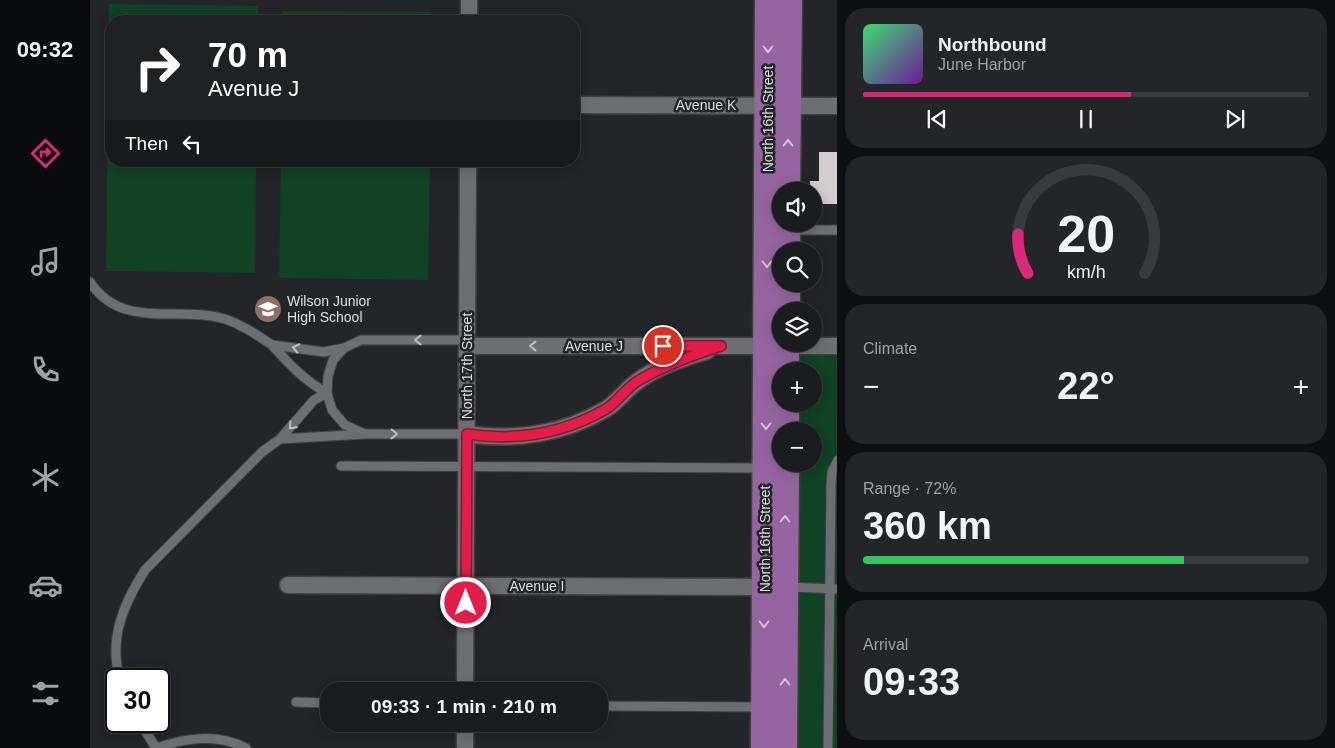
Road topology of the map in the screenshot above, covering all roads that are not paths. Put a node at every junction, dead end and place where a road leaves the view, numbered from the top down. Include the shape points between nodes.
1 (469, 0) edge
2 (768, 0) edge
3 (789, 0) edge
4 (469, 15) edge
5 (580, 105) edge
6 (778, 106) junction
7 (837, 106) edge
8 (468, 167) edge
9 (779, 182) edge
10 (786, 182) edge
11 (837, 230) edge
12 (822, 231) edge
13 (780, 232) edge
14 (90, 282) edge
15 (781, 302) edge
16 (467, 343) junction
17 (272, 346) junction
18 (721, 346) junction
19 (837, 346) edge
20 (344, 348) junction
21 (822, 348) edge
22 (772, 351) edge
23 (781, 352) edge
24 (327, 393) junction
25 (779, 422) edge
26 (365, 434) junction
27 (467, 434) junction
28 (280, 439) junction
29 (837, 462) edge
30 (341, 466) dead end
31 (467, 467) junction
32 (772, 467) edge
33 (778, 472) edge
34 (288, 584) dead end
35 (466, 586) junction
36 (775, 587) junction
37 (834, 589) edge
38 (117, 668) edge
39 (465, 682) edge
40 (296, 702) dead end
41 (320, 703) edge
42 (608, 706) edge
43 (774, 707) junction
44 (465, 732) edge
45 (147, 733) edge
46 (246, 748) edge
47 (465, 748) edge
48 (764, 748) edge
49 (784, 748) edge
50 (828, 748) edge

1 - 4 street
2 -> 6 main road, North 16th Street
3 - 6 main road, North 16th Street
5 - 6 street, Avenue K
6 - 7 street, Avenue K
6 - 9 main road, North 16th Street
10 -> 6 main road, North 16th Street
8 - 16 street, North 17th Street
11 - 12 lane
13 -> 15 main road, North 16th Street
14 - 17 lane via 114,304 138,314 224,319 248,328
18 -> 16 street, Avenue J
16 -> 20 lane via 362,340
16 - 27 street, North 17th Street
20 -> 17 lane via 324,352
17 - 24 lane via 313,385
18 - 22 street, Avenue J
18 - 27 street, Avenue J via 638,380 608,408 571,426 531,436 491,438
19 - 21 street, Avenue J
20 - 24 lane via 333,360
23 -> 25 main road, North 16th Street
24 - 26 lane via 332,410 344,425
24 -> 28 lane via 314,400
26 -> 27 lane
26 - 28 lane
27 - 31 street, North 17th Street
28 - 38 lane via 262,452 145,570 132,589 117,626
29 - 37 lane via 831,484
30 - 31 lane
31 - 32 lane
31 - 35 street, North 17th Street
33 - 36 main road, North 16th Street
34 - 35 street, Avenue I
35 - 36 street, Avenue I
35 - 39 street, North 17th Street
36 - 37 lane
36 - 43 main road, North 16th Street
37 - 50 lane
40 - 41 lane
42 - 43 lane
43 - 48 main road, North 16th Street
43 - 49 main road, North 16th Street
44 - 47 street
45 - 46 lane via 156,748 178,740 204,738 230,740

